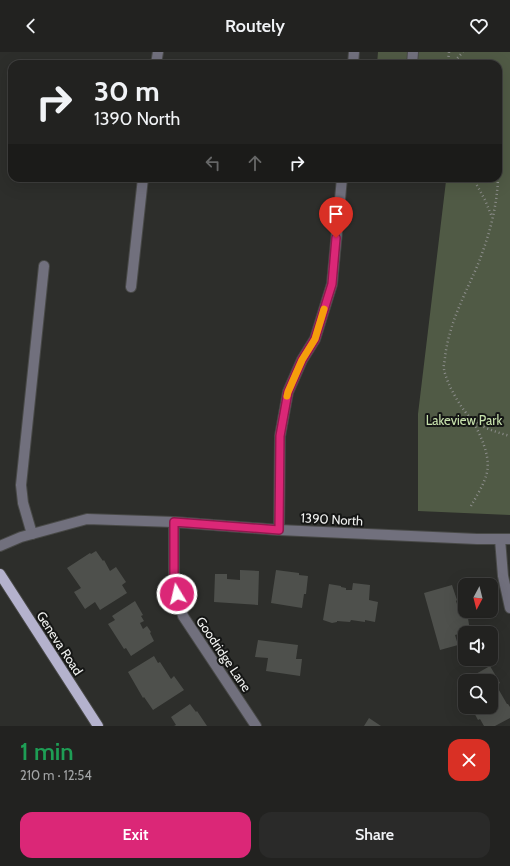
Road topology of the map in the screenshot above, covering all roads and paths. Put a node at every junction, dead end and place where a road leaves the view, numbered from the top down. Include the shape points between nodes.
1 (464, 52) edge
2 (455, 60) edge
3 (144, 182) edge
4 (342, 182) edge
5 (475, 182) edge
6 (498, 182) edge
7 (493, 218) junction
8 (44, 266) dead end
9 (131, 287) dead end
10 (473, 421) junction
11 (510, 436) edge
12 (471, 506) dead end
13 (174, 522) junction
14 (279, 530) junction
15 (32, 534) junction
16 (505, 539) edge
17 (0, 546) edge
18 (0, 574) edge
19 (510, 608) edge
20 (98, 726) edge
21 (256, 726) edge

1 - 2 path
3 - 9 street
4 - 14 street via 332,284 315,339 302,360 288,392 280,436
5 - 7 path
6 - 7 path
7 - 10 path via 477,267 458,309 448,340 444,369 454,397
8 - 15 street via 21,485
10 - 11 path
10 - 12 path via 483,441 487,474
13 - 14 street, 1390 North
13 - 15 street, 1390 North via 87,519
13 - 21 street, Goodridge Lane via 174,582 183,616
14 - 16 street, 1390 North
15 - 17 street, 1390 North
16 - 19 street via 503,576
18 - 20 main road, Geneva Road

